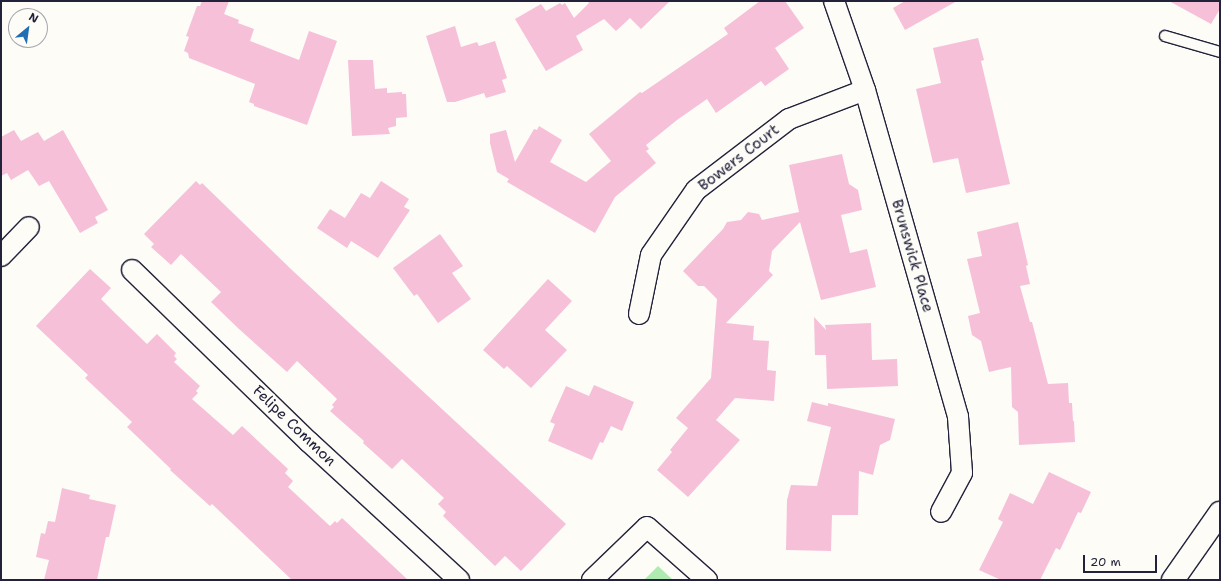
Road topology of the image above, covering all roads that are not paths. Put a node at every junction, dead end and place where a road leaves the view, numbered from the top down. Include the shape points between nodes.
1 (834, 1) edge
2 (1165, 36) dead end
3 (1220, 52) edge
4 (865, 90) junction
5 (29, 227) dead end
6 (1, 256) edge
7 (132, 270) dead end
8 (639, 314) dead end
9 (941, 512) dead end
10 (1220, 514) edge
11 (459, 580) edge
12 (592, 580) edge
13 (707, 580) edge
14 (1173, 580) edge

1 - 4 street, Brunswick Place
2 - 3 lane
4 - 8 street, Bowers Court via 789,119 696,190 651,255
4 - 9 street, Brunswick Place via 958,417 962,473
5 - 6 street
7 - 11 street, Felipe Common via 309,442
10 - 14 main road
12 - 13 street via 647,527

